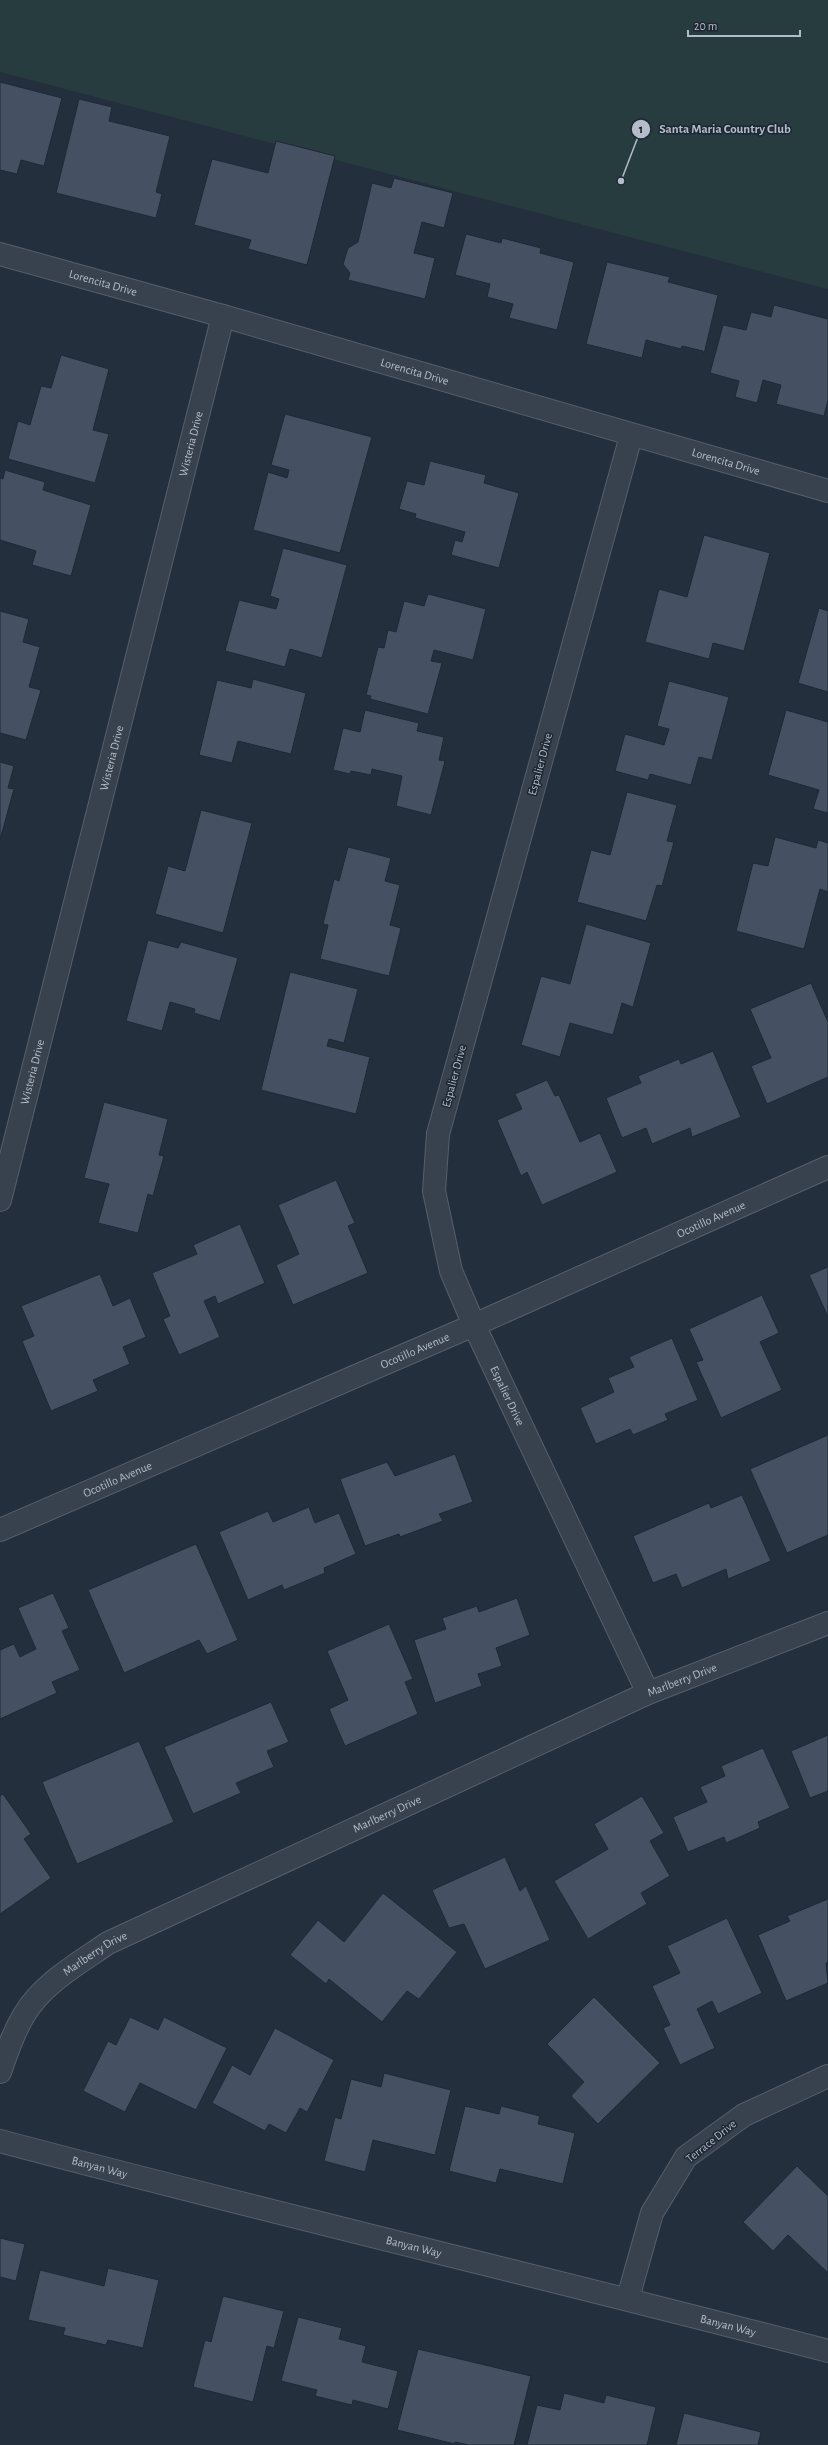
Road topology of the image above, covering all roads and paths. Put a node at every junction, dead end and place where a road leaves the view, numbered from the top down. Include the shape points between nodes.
1 (0, 254) edge
2 (223, 316) junction
3 (631, 436) junction
4 (828, 491) edge
5 (828, 1167) edge
6 (0, 1200) edge
7 (474, 1325) junction
8 (0, 1530) edge
9 (828, 1623) edge
10 (648, 1693) junction
11 (0, 2072) edge
12 (828, 2076) edge
13 (0, 2141) edge
14 (628, 2298) junction
15 (828, 2351) edge

1 - 2 street, Lorencita Drive
2 - 3 street, Lorencita Drive
2 - 6 street, Wisteria Drive
3 - 4 street, Lorencita Drive
3 - 7 street, Espalier Drive via 438,1134 434,1191 451,1271
5 - 7 street, Ocotillo Avenue
7 - 8 street, Ocotillo Avenue
7 - 10 street, Espalier Drive
9 - 10 street, Marlberry Drive
10 - 11 street, Marlberry Drive via 108,1943 51,1984 25,2014 9,2044
12 - 14 street, Terrace Drive via 744,2115 686,2157 652,2213
13 - 14 street, Banyan Way via 226,2201
14 - 15 street, Banyan Way

